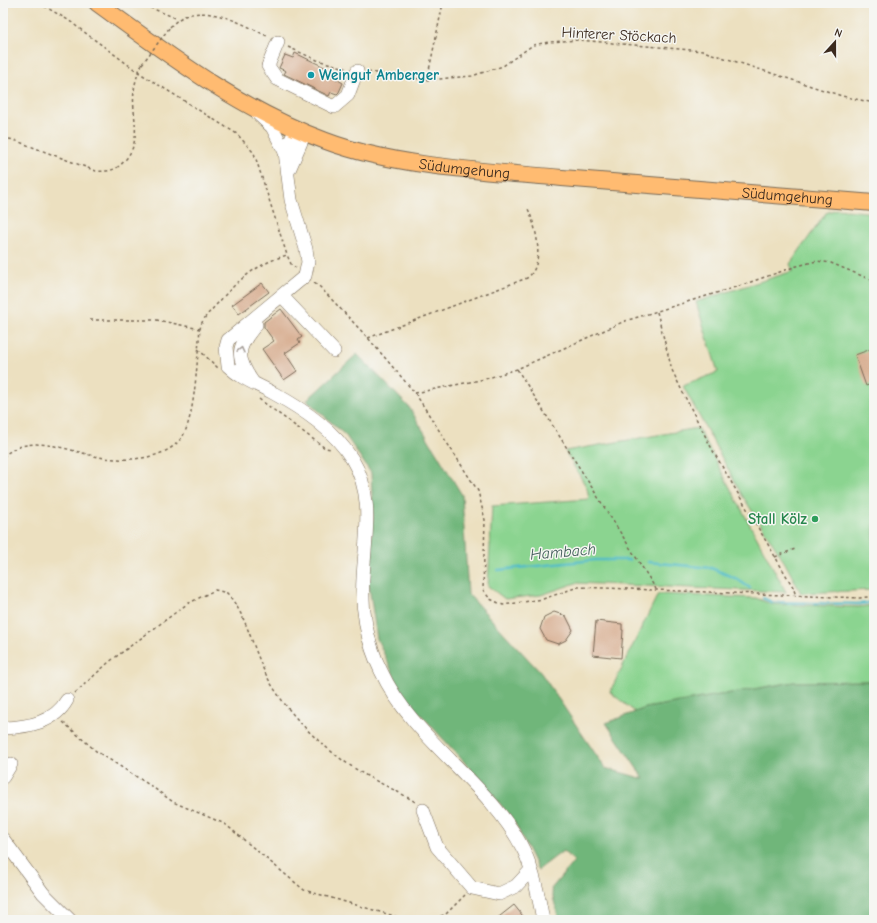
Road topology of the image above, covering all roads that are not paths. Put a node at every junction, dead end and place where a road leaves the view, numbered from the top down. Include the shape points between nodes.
1 (97, 3) edge
2 (278, 42) road end
3 (357, 71) road end
4 (250, 108) junction
5 (300, 131) junction
6 (285, 152) junction
7 (287, 176) junction
8 (874, 204) edge
9 (279, 298) junction
10 (334, 351) dead end
11 (255, 380) junction
12 (68, 700) road end
13 (3, 728) edge
14 (11, 764) dead end
15 (3, 777) edge
16 (423, 810) road end
17 (3, 839) edge
18 (530, 871) junction
19 (70, 920) edge
20 (543, 920) edge

1 - 4 main road, Südumgehung via 208,82
2 - 3 street via 268,66 277,79 334,107 348,95
4 - 5 main road, Südumgehung
4 - 6 street via 272,126
5 - 6 street
5 - 7 street
5 - 8 main road, Südumgehung via 339,146 403,161 497,172
6 - 7 street
7 - 9 street via 308,262 305,276
9 - 10 street
11 -> 9 street via 243,367 239,352 246,337
9 - 11 street via 228,340 226,347 231,369
11 - 18 street via 312,416 344,449 361,474 366,496 367,519 363,580 364,613 370,646 381,672 404,711 505,821 524,852
12 - 13 street via 55,716 37,724
14 - 15 street
16 - 18 street via 437,847 472,888 499,894 516,886
17 - 19 street via 43,894
18 - 20 street

